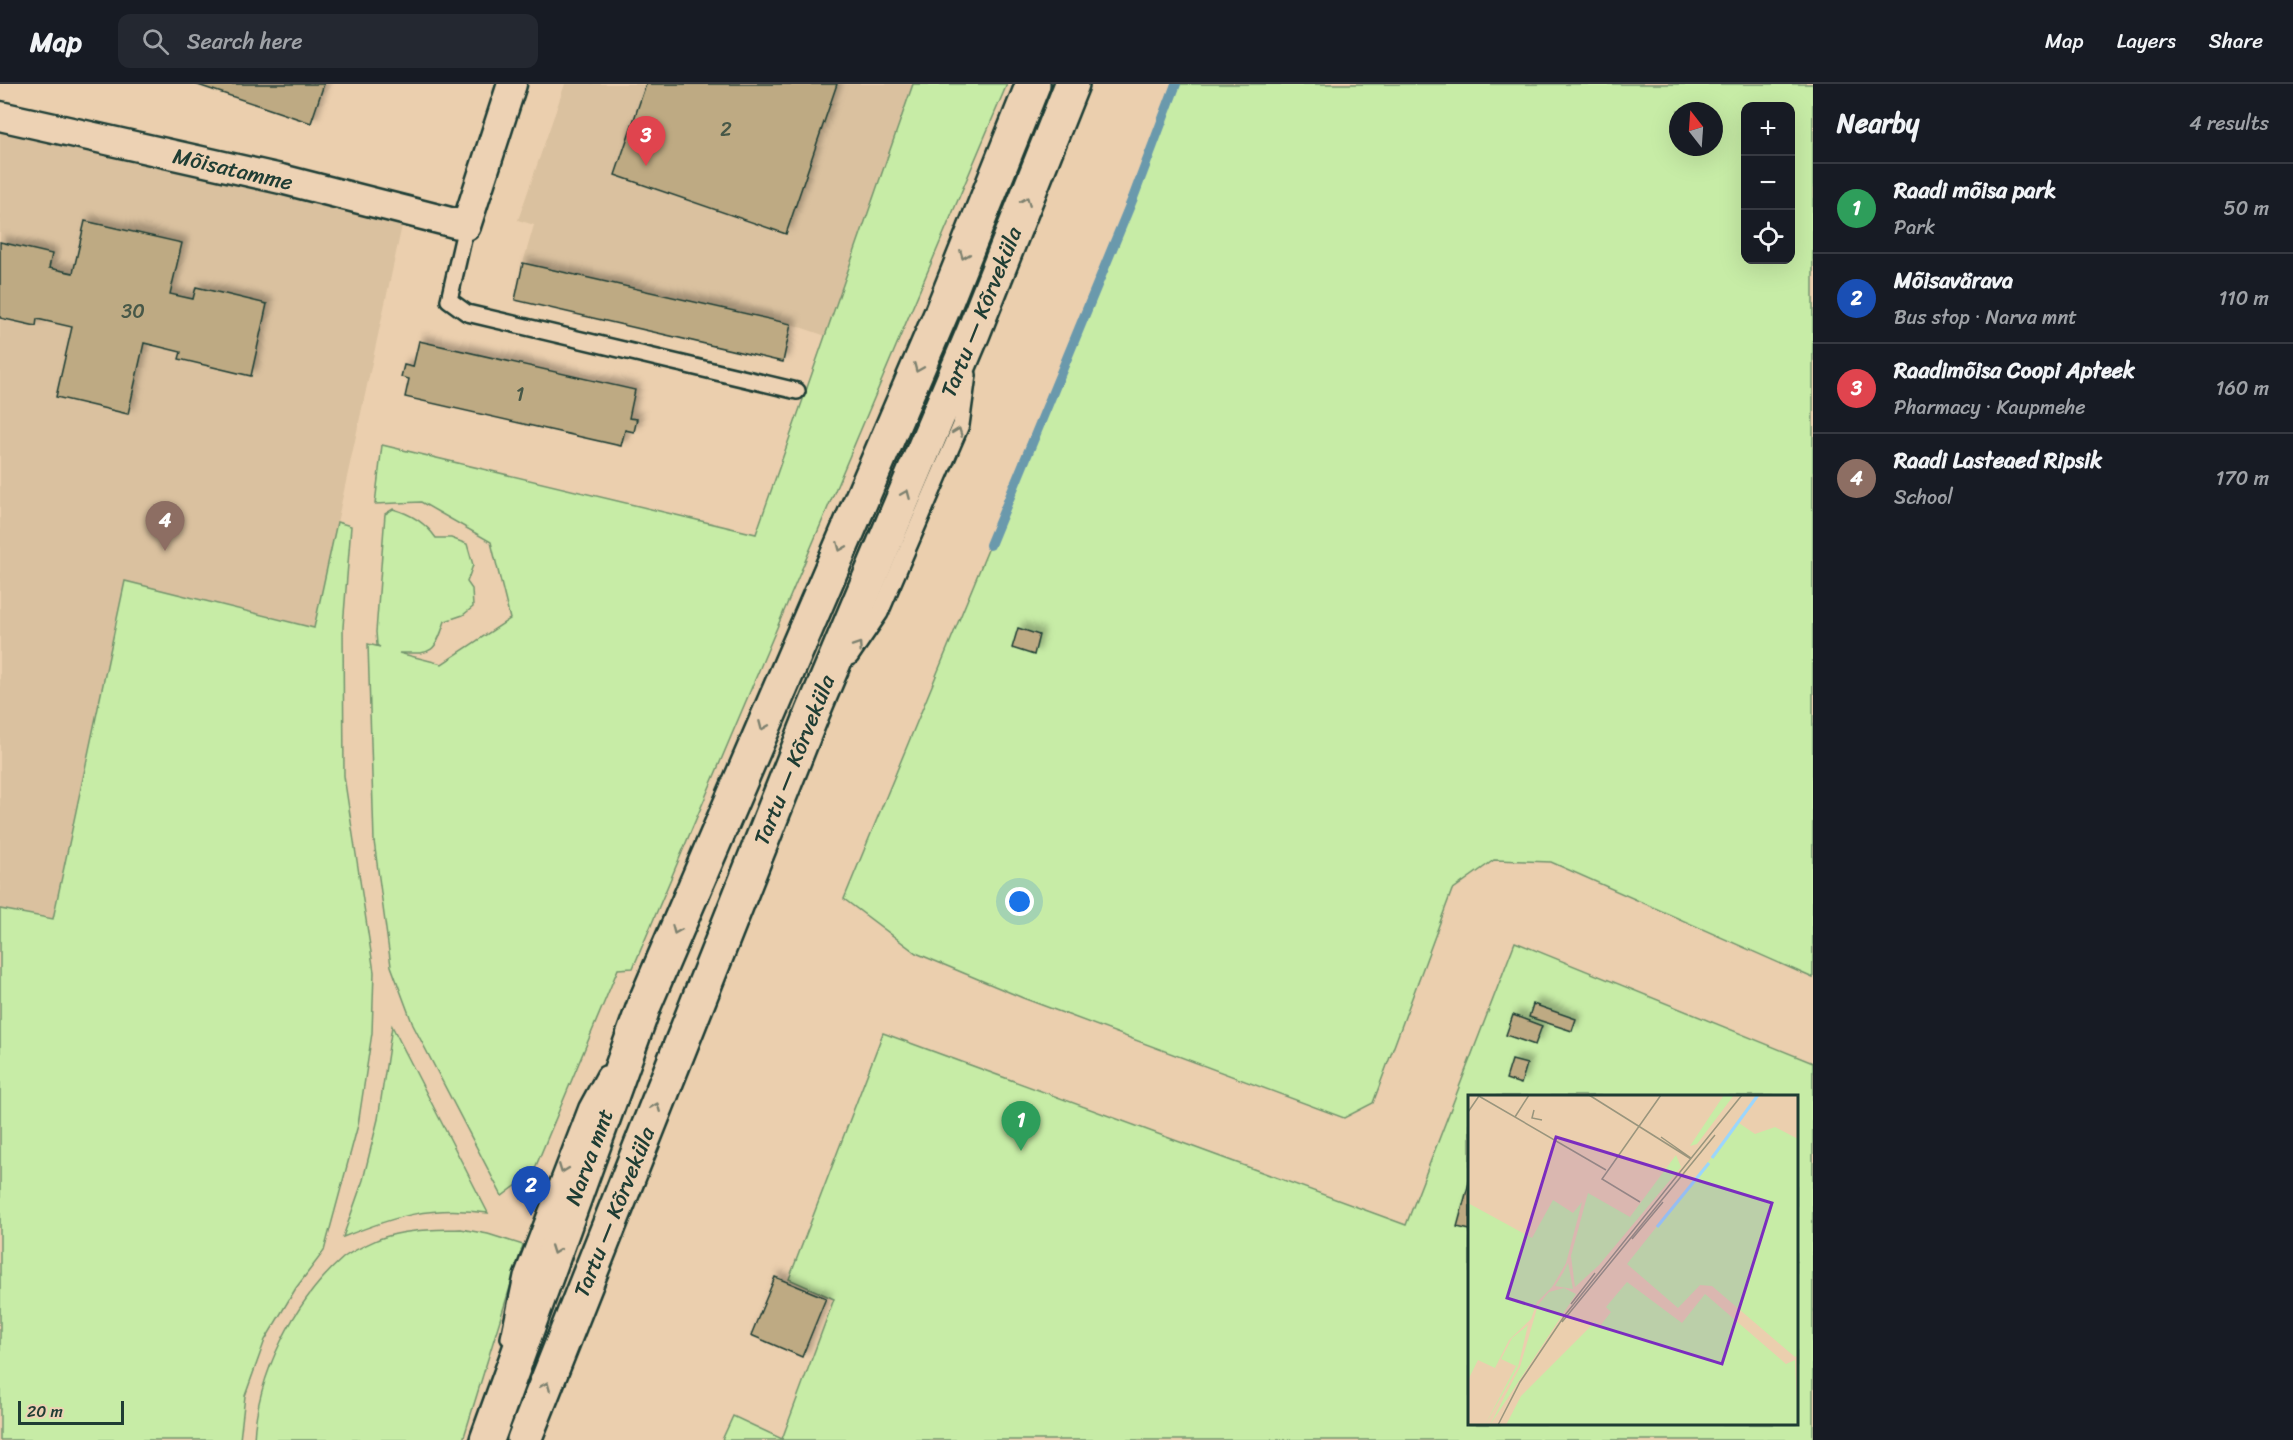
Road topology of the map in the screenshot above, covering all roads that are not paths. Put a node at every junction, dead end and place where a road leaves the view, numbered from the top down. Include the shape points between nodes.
1 (512, 84) edge
2 (1033, 84) edge
3 (1072, 84) edge
4 (0, 116) edge
5 (466, 226) junction
6 (797, 391) dead end
7 (698, 876) joint
8 (487, 1438) edge
9 (524, 1440) edge

1 - 5 street
2 -> 7 main road, Tartu — Kõrveküla via 941,314
9 -> 3 main road, Tartu — Kõrveküla via 813,712 973,333
4 - 5 street, Mõisatamme via 281,179
5 - 6 lane via 449,300 467,313
7 -> 8 main road, Narva mnt via 645,1003

